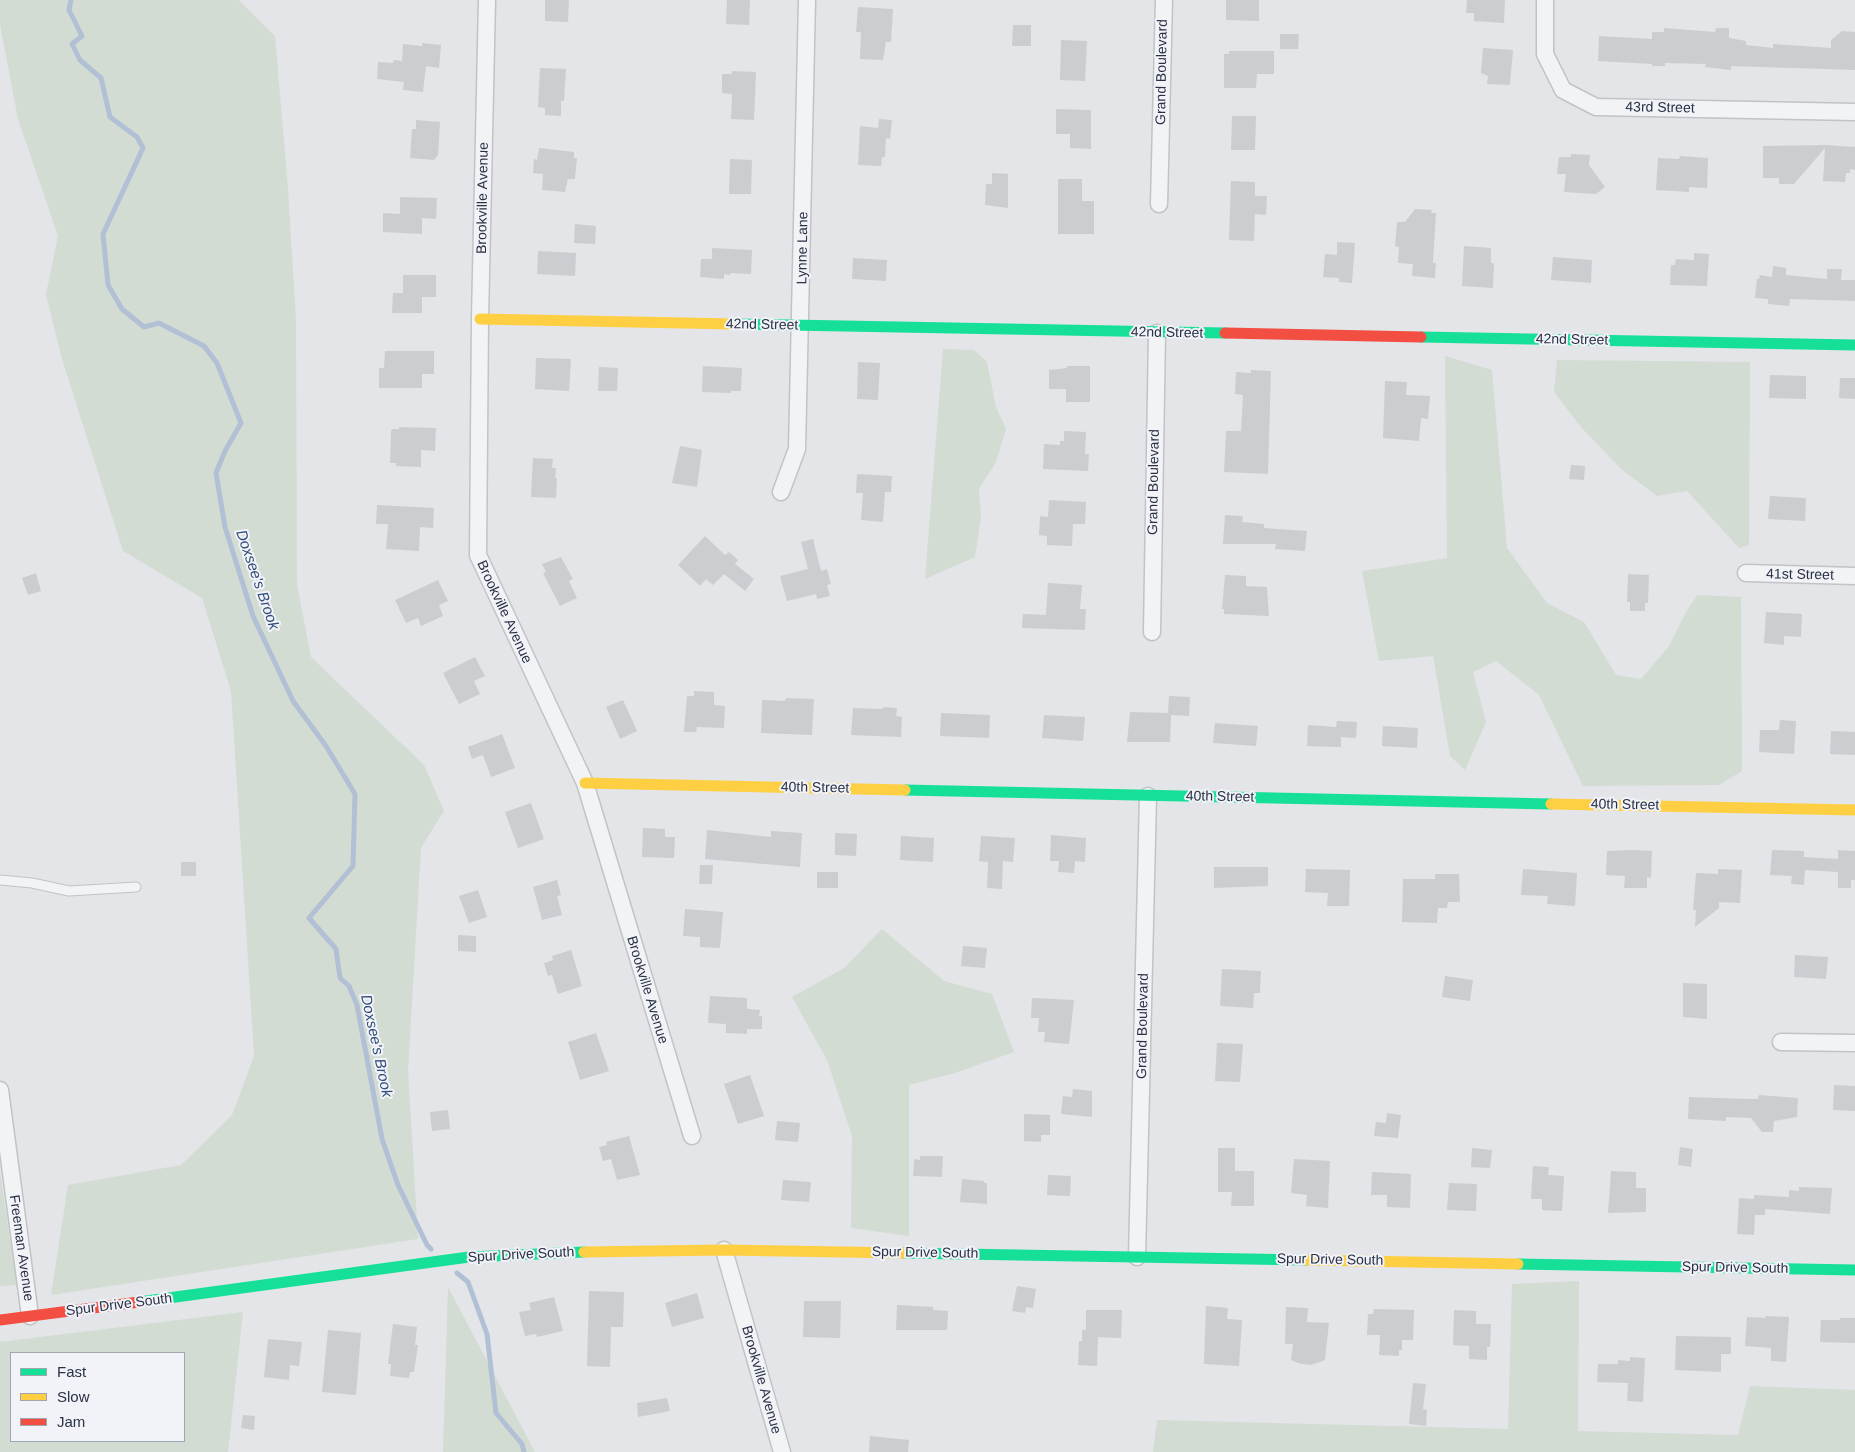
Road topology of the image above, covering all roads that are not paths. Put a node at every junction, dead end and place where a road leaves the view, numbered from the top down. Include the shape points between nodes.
1 (487, 0) edge
2 (807, 0) edge
3 (1164, 0) edge
4 (1545, 0) edge
5 (1855, 112) edge
6 (1160, 204) dead end
7 (480, 319) junction
8 (801, 326) junction
9 (1157, 333) junction
10 (1855, 345) edge
11 (781, 492) dead end
12 (1746, 573) dead end
13 (1855, 576) edge
14 (1152, 632) dead end
15 (586, 783) junction
16 (1148, 796) junction
17 (1855, 810) edge
18 (0, 880) edge
19 (136, 887) dead end
20 (1781, 1042) dead end
21 (1855, 1042) edge
22 (0, 1090) edge
23 (692, 1136) dead end
24 (724, 1250) junction
25 (1138, 1257) junction
26 (1855, 1270) edge
27 (30, 1316) junction
28 (0, 1320) edge
29 (782, 1452) edge

1 - 7 street, Brookville Avenue
2 - 8 street, Lynne Lane
3 - 6 street, Grand Boulevard
4 - 5 street, 43rd Street via 1545,54 1563,90 1596,106
7 - 8 street, 42nd Street
7 - 15 street, Brookville Avenue via 478,555
8 - 9 street, 42nd Street
8 - 11 street, Lynne Lane via 797,449
9 - 10 street, 42nd Street
9 - 14 street, Grand Boulevard
12 - 13 street, 41st Street
15 - 16 street, 40th Street
15 - 23 street, Brookville Avenue
16 - 17 street, 40th Street
16 - 25 street, Grand Boulevard
18 - 19 lane via 69,891
20 - 21 street
22 - 27 street, Freeman Avenue
24 - 25 street, Spur Drive South
24 - 27 street, Spur Drive South via 538,1252 468,1257
24 - 29 street, Brookville Avenue
25 - 26 street, Spur Drive South
27 - 28 street, Spur Drive South

